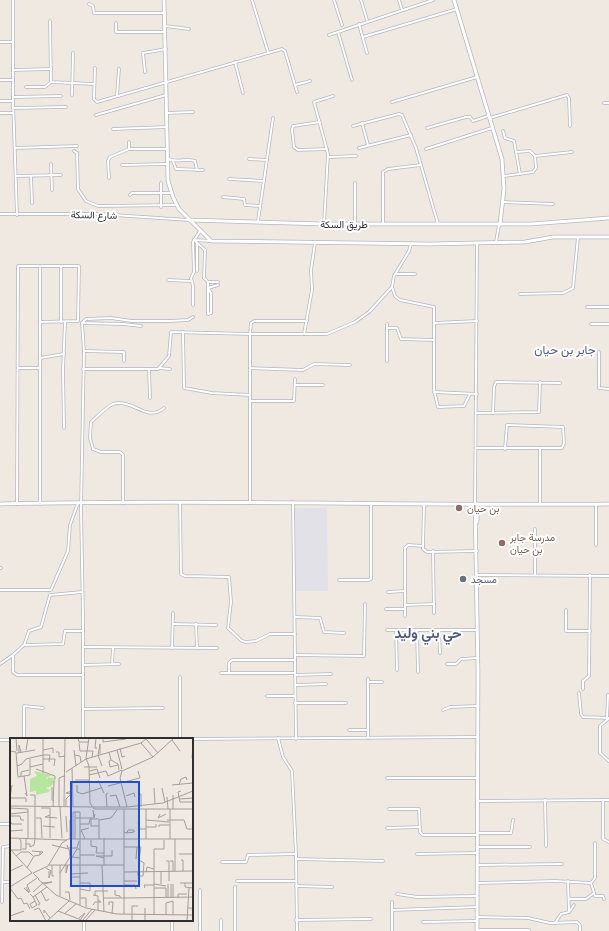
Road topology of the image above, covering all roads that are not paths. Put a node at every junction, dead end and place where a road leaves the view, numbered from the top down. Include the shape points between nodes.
1 (13, 0) edge
2 (164, 0) edge
3 (252, 0) edge
4 (334, 0) edge
5 (361, 0) edge
6 (399, 0) edge
7 (433, 0) edge
8 (454, 0) edge
9 (89, 4) dead end
10 (457, 9) junction
11 (402, 10) junction
12 (165, 13) junction
13 (368, 20) junction
14 (50, 21) dead end
15 (116, 23) dead end
16 (359, 24) junction
17 (342, 25) dead end
18 (165, 26) junction
19 (189, 29) dead end
20 (165, 32) junction
21 (338, 32) junction
22 (329, 35) dead end
23 (363, 37) junction
24 (0, 42) edge
25 (12, 42) junction
26 (166, 49) junction
27 (268, 52) junction
28 (73, 53) dead end
29 (367, 53) dead end
30 (235, 62) junction
31 (95, 68) dead end
32 (51, 69) junction
33 (119, 69) dead end
34 (13, 70) junction
35 (145, 72) dead end
36 (477, 77) junction
37 (0, 80) edge
38 (13, 80) junction
39 (352, 80) dead end
40 (166, 81) junction
41 (310, 81) dead end
42 (51, 82) junction
43 (72, 83) junction
44 (94, 84) junction
45 (295, 85) junction
46 (26, 87) dead end
47 (297, 92) dead end
48 (243, 93) dead end
49 (72, 95) dead end
50 (117, 95) junction
51 (166, 95) junction
52 (61, 96) dead end
53 (332, 96) dead end
54 (13, 97) junction
55 (0, 101) edge
56 (13, 101) junction
57 (392, 102) dead end
58 (604, 103) dead end
59 (609, 103) edge
60 (13, 108) junction
61 (66, 108) dead end
62 (193, 112) dead end
63 (0, 113) edge
64 (13, 113) junction
65 (167, 113) junction
66 (96, 115) dead end
67 (490, 117) junction
68 (273, 118) dead end
69 (320, 122) junction
70 (362, 123) junction
71 (353, 126) dead end
72 (570, 126) dead end
73 (167, 127) junction
74 (427, 128) dead end
75 (493, 128) junction
76 (113, 129) dead end
77 (503, 131) dead end
78 (411, 135) junction
79 (129, 142) dead end
80 (368, 145) junction
81 (77, 146) dead end
82 (15, 148) junction
83 (359, 148) dead end
84 (167, 149) junction
85 (327, 149) junction
86 (426, 149) dead end
87 (74, 150) dead end
88 (129, 150) junction
89 (516, 152) junction
90 (572, 152) dead end
91 (356, 156) dead end
92 (535, 156) junction
93 (167, 158) junction
94 (328, 158) junction
95 (249, 159) dead end
96 (267, 160) junction
97 (173, 161) junction
98 (51, 164) dead end
99 (167, 164) junction
100 (122, 165) dead end
101 (421, 165) junction
102 (197, 170) junction
103 (204, 170) dead end
104 (520, 174) junction
105 (51, 175) junction
106 (61, 175) dead end
107 (16, 176) junction
108 (30, 176) junction
109 (504, 176) junction
110 (109, 178) dead end
111 (229, 179) dead end
112 (264, 181) junction
113 (161, 183) dead end
114 (355, 183) dead end
115 (52, 190) dead end
116 (161, 193) junction
117 (171, 193) junction
118 (130, 195) dead end
119 (222, 197) dead end
120 (503, 202) junction
121 (32, 203) dead end
122 (553, 204) dead end
123 (177, 205) junction
124 (260, 206) junction
125 (161, 207) junction
126 (0, 214) edge
127 (17, 215) junction
128 (609, 218) edge
129 (189, 220) junction
130 (258, 221) junction
131 (383, 223) junction
132 (324, 224) junction
133 (355, 224) junction
134 (438, 224) junction
135 (500, 224) junction
136 (200, 231) junction
137 (609, 237) edge
138 (578, 238) junction
139 (194, 240) junction
140 (211, 241) junction
141 (496, 242) junction
142 (315, 243) junction
143 (477, 243) junction
144 (196, 244) junction
145 (411, 244) junction
146 (40, 266) junction
147 (61, 266) junction
148 (197, 271) dead end
149 (395, 274) junction
150 (415, 274) dead end
151 (168, 280) dead end
152 (191, 280) junction
153 (208, 282) junction
154 (392, 287) junction
155 (208, 288) junction
156 (520, 294) dead end
157 (194, 305) dead end
158 (207, 306) junction
159 (212, 307) junction
160 (587, 307) dead end
161 (609, 307) edge
162 (193, 317) dead end
163 (108, 319) junction
164 (128, 320) junction
165 (307, 321) junction
166 (477, 321) junction
167 (40, 322) junction
168 (61, 322) junction
169 (65, 322) junction
170 (82, 323) junction
171 (107, 323) junction
172 (434, 323) junction
173 (128, 324) junction
174 (387, 324) dead end
175 (591, 324) dead end
176 (609, 324) edge
177 (141, 326) dead end
178 (387, 328) junction
179 (183, 332) junction
180 (250, 334) junction
181 (304, 334) junction
182 (434, 340) junction
183 (84, 351) junction
184 (599, 352) dead end
185 (64, 354) junction
186 (40, 358) junction
187 (124, 361) dead end
188 (387, 361) dead end
189 (350, 365) dead end
190 (18, 368) junction
191 (40, 368) junction
192 (159, 368) junction
193 (170, 368) dead end
194 (250, 368) junction
195 (83, 369) junction
196 (149, 369) junction
197 (294, 379) dead end
198 (540, 382) junction
199 (560, 383) dead end
200 (295, 385) junction
201 (323, 385) dead end
202 (609, 389) edge
203 (434, 392) junction
204 (470, 394) junction
205 (477, 394) junction
206 (250, 395) junction
207 (150, 398) dead end
208 (250, 401) junction
209 (164, 408) dead end
210 (477, 413) junction
211 (493, 413) junction
212 (64, 428) dead end
213 (476, 448) junction
214 (540, 448) junction
215 (505, 449) junction
216 (180, 502) junction
217 (293, 502) junction
218 (80, 503) junction
219 (123, 503) junction
220 (250, 503) junction
221 (477, 503) junction
222 (0, 504) edge
223 (17, 504) junction
224 (40, 504) junction
225 (371, 504) junction
226 (424, 504) junction
227 (469, 504) junction
228 (483, 504) junction
229 (540, 504) junction
230 (596, 504) junction
231 (609, 504) edge
232 (477, 512) junction
233 (535, 529) dead end
234 (596, 545) dead end
235 (423, 546) junction
236 (477, 551) junction
237 (433, 552) junction
238 (477, 575) junction
239 (535, 575) junction
240 (590, 575) junction
241 (609, 576) edge
242 (339, 580) dead end
243 (0, 590) edge
244 (82, 592) junction
245 (388, 592) dead end
246 (405, 592) junction
247 (365, 604) dead end
248 (434, 604) junction
249 (405, 605) junction
250 (386, 609) dead end
251 (405, 609) junction
252 (566, 610) dead end
253 (173, 613) dead end
254 (434, 613) dead end
255 (405, 616) dead end
256 (295, 617) junction
257 (173, 624) junction
258 (196, 624) junction
259 (216, 625) dead end
260 (387, 630) dead end
261 (396, 630) junction
262 (477, 630) junction
263 (83, 631) junction
264 (417, 631) junction
265 (439, 631) junction
266 (590, 631) junction
267 (344, 633) dead end
268 (295, 634) junction
269 (24, 645) junction
270 (83, 647) junction
271 (112, 648) junction
272 (172, 648) junction
273 (197, 648) junction
274 (217, 648) dead end
275 (440, 653) dead end
276 (13, 655) junction
277 (295, 656) junction
278 (477, 658) junction
279 (295, 660) junction
280 (0, 664) edge
281 (112, 664) junction
282 (119, 664) dead end
283 (447, 664) dead end
284 (83, 665) junction
285 (397, 670) dead end
286 (418, 672) dead end
287 (221, 673) dead end
288 (229, 674) junction
289 (295, 674) junction
290 (331, 674) dead end
291 (83, 675) junction
292 (180, 677) dead end
293 (382, 682) dead end
294 (326, 684) dead end
295 (295, 685) junction
296 (583, 689) dead end
297 (579, 693) dead end
298 (608, 694) dead end
299 (267, 696) dead end
300 (295, 696) junction
301 (346, 703) dead end
302 (295, 704) junction
303 (477, 706) junction
304 (43, 708) dead end
305 (163, 708) dead end
306 (83, 709) junction
307 (443, 710) dead end
308 (608, 718) edge
309 (350, 730) dead end
310 (368, 730) junction
311 (477, 737) junction
312 (24, 738) edge
313 (83, 738) edge
314 (180, 738) edge
315 (278, 738) junction
316 (368, 738) junction
317 (193, 739) edge
318 (296, 739) junction
319 (609, 761) edge
320 (387, 778) dead end
321 (478, 778) junction
322 (545, 800) junction
323 (603, 800) junction
324 (609, 800) edge
325 (477, 802) junction
326 (389, 809) dead end
327 (513, 820) dead end
328 (420, 827) junction
329 (387, 828) dead end
330 (478, 834) junction
331 (609, 842) edge
332 (595, 843) dead end
333 (10, 846) edge
334 (546, 846) dead end
335 (477, 847) junction
336 (530, 847) dead end
337 (477, 853) junction
338 (296, 854) junction
339 (417, 854) dead end
340 (296, 859) junction
341 (383, 861) dead end
342 (222, 862) dead end
343 (562, 864) dead end
344 (477, 865) junction
345 (237, 881) dead end
346 (296, 881) junction
347 (568, 881) junction
348 (3, 882) junction
349 (10, 882) edge
350 (477, 883) junction
351 (591, 883) junction
352 (296, 886) junction
353 (235, 887) dead end
354 (332, 887) dead end
355 (200, 890) dead end
356 (594, 893) junction
357 (398, 894) dead end
358 (477, 896) junction
359 (569, 899) junction
360 (604, 899) dead end
361 (2, 902) dead end
362 (392, 902) dead end
363 (574, 905) dead end
364 (477, 907) junction
365 (392, 910) junction
366 (569, 912) junction
367 (371, 919) dead end
368 (477, 919) junction
369 (221, 920) dead end
370 (296, 920) junction
371 (423, 922) dead end
372 (555, 923) junction
373 (477, 930) edge
374 (529, 930) edge
375 (200, 931) edge
376 (221, 931) edge
377 (235, 931) edge
378 (296, 931) edge
379 (392, 931) edge
380 (580, 931) edge

1 - 25 street
2 - 12 main road
3 - 27 street
4 - 17 street
5 - 13 street
6 - 11 street
7 - 11 street
8 - 10 main road
9 - 12 street via 93,6 94,13
10 - 23 street
10 - 36 main road
11 - 13 street
12 - 18 main road
13 - 16 street
14 - 32 street
15 - 20 street via 116,32
16 - 21 street
16 - 23 street
18 - 19 street
18 - 20 main road
20 - 26 main road
21 - 22 street
21 - 39 street
23 - 29 street
24 - 25 street
25 - 34 street
26 - 35 street via 144,53
26 - 40 main road
27 - 30 street
27 - 45 street via 284,49
28 - 43 street
30 - 40 street
30 - 48 street
31 - 44 street
32 - 34 street
32 - 42 street
33 - 50 street
34 - 38 street
36 - 57 street
36 - 67 main road
37 - 38 street
38 - 54 street
40 - 50 street
40 - 51 main road
41 - 45 street
42 - 43 street
42 - 46 street via 45,87
43 - 44 street
43 - 49 street
44 - 50 street via 95,102
45 - 47 street
51 - 65 main road
51 - 66 street
52 - 54 street
53 - 69 street via 314,101
54 - 56 street
55 - 56 street
56 - 60 street
58 - 59 street
60 - 61 street
60 - 64 street
62 - 65 street
63 - 64 street
64 - 82 street
65 - 73 main road
67 - 72 street via 567,95
67 - 74 street via 475,121 466,117
67 - 75 main road
68 - 96 street
69 - 85 street
69 - 85 street via 293,126 294,147 298,150
70 - 71 street
70 - 78 street via 400,114
70 - 80 street
73 - 76 street
73 - 84 main road
75 - 86 street
75 - 109 main road
77 - 89 street via 504,138 514,141
78 - 80 street
78 - 101 street
79 - 88 street
80 - 83 street
81 - 82 street
82 - 107 street
84 - 88 street
84 - 93 main road
85 - 94 street
87 - 125 street via 78,190 86,201 98,206
88 - 110 street via 108,159
89 - 92 street via 530,151
89 - 104 street
90 - 92 street
91 - 94 street
92 - 104 street via 535,171
93 - 97 street
93 - 99 main road
94 - 132 street
95 - 96 street
96 - 112 street
97 - 102 street via 176,169
97 - 102 street via 195,161
98 - 105 street
99 - 100 street
99 - 117 main road
101 - 131 street via 383,172
101 - 134 street
102 - 103 street
104 - 109 street
105 - 106 street
105 - 108 street
105 - 115 street
107 - 108 street
107 - 127 street
108 - 121 street
109 - 120 main road
111 - 112 street
112 - 124 street
113 - 116 street
114 - 133 street
116 - 117 street
116 - 118 street
116 - 125 street
117 - 123 main road
119 - 124 street via 244,199 245,205
120 - 122 street
120 - 135 main road
123 - 125 street
123 - 129 main road
124 - 130 street
126 - 127 street, شارع السكة
127 - 129 street, شارع السكة via 100,214
128 - 135 main road, طريق السكة via 563,223
129 - 130 main road, طريق السكة
129 - 136 main road
130 - 132 main road, طريق السكة
131 - 133 main road, طريق السكة
131 - 134 main road, طريق السكة
132 - 133 main road, طريق السكة
134 - 135 main road, طريق السكة
135 - 141 street
136 - 139 street
136 - 140 main road
137 - 138 main road
138 - 141 main road via 553,237 525,242
138 - 156 street via 573,288 563,293
139 - 140 street
139 - 144 street
139 - 152 street via 194,272
140 - 142 main road
141 - 143 main road
142 - 145 main road
142 - 165 street
143 - 145 main road
143 - 166 street
144 - 148 street
144 - 153 street via 205,250 204,278
145 - 149 street
146 - 147 street
146 - 167 street
146 - 190 street via 18,266
147 - 168 street
147 - 169 street via 80,267 79,320
149 - 150 street
149 - 154 street
151 - 152 street
152 - 157 street
153 - 155 street
153 - 155 street via 218,284
154 - 172 street via 394,296 400,300 434,307
154 - 181 street via 369,312 355,322 327,334
155 - 158 street
155 - 159 street
158 - 159 street
158 - 159 street via 208,314 212,313
160 - 161 street
162 - 164 street via 188,320
163 - 164 street
163 - 170 street via 86,319
163 - 171 street
164 - 173 street
165 - 180 street via 254,321 251,323
165 - 181 street
166 - 172 street
166 - 205 street
167 - 168 street
167 - 186 street
168 - 169 street
169 - 185 street
170 - 171 street
170 - 183 street
171 - 173 street
172 - 182 street
173 - 177 street
174 - 178 street
175 - 176 street
178 - 182 street via 397,328 401,339
178 - 188 street
179 - 180 street
179 - 192 street via 171,332 169,356
179 - 206 street via 184,388 212,393
180 - 181 street
180 - 194 street
182 - 203 street
183 - 187 street via 124,352
183 - 195 street
184 - 202 street via 599,388
185 - 186 street
185 - 212 street
186 - 191 street
189 - 194 street via 314,364 303,370
190 - 191 street
190 - 223 street
191 - 224 street
192 - 193 street
192 - 196 street
194 - 206 street
195 - 196 street
195 - 218 street
196 - 207 street
197 - 200 street
198 - 199 street
198 - 211 street via 496,382
198 - 211 street via 539,412
200 - 201 street
200 - 208 street via 294,401
203 - 204 street
203 - 204 street via 440,408 464,406
204 - 205 street
205 - 210 street
206 - 208 street
208 - 220 street
209 - 219 street via 160,412 145,413 128,405 113,404 91,422 90,438 93,449 101,452 120,452 123,455
210 - 211 street
210 - 213 street
213 - 215 street
213 - 221 street
214 - 215 street
214 - 215 street via 563,447 562,426 507,425
214 - 229 street
216 - 219 main road
216 - 220 main road
216 - 268 street via 181,574 229,577 231,602 228,628 246,642 256,641 270,634
217 - 220 main road
217 - 225 main road
217 - 256 street
218 - 219 main road
218 - 224 main road
218 - 243 street via 70,525 68,550 51,590
218 - 244 street
221 - 227 main road
221 - 228 main road
221 - 232 main road
222 - 223 main road
223 - 224 main road
225 - 226 main road
225 - 242 street via 371,579
226 - 227 main road
226 - 235 street
227 - 232 main road
228 - 229 main road
228 - 232 main road
229 - 230 main road
230 - 231 main road
230 - 234 street
232 - 236 main road
233 - 239 street
235 - 237 street via 427,552
235 - 246 street via 408,545 405,548
236 - 237 street
236 - 238 main road
237 - 248 street
238 - 239 street
238 - 262 main road
239 - 240 street
240 - 241 street
240 - 266 street
244 - 263 street
244 - 269 street via 50,595 41,627 30,630
245 - 246 street
246 - 249 street
247 - 277 street via 364,656
248 - 249 street
248 - 254 street
249 - 251 street
250 - 251 street
251 - 255 street
252 - 266 street via 566,630
253 - 257 street
256 - 267 street via 320,618 324,632
256 - 268 street
257 - 258 street
257 - 272 street
258 - 259 street
258 - 273 street
260 - 261 street
261 - 264 street
261 - 285 street
262 - 265 street
262 - 278 main road
263 - 269 street via 65,631 62,644
263 - 270 street
264 - 265 street
264 - 286 street
265 - 275 street
266 - 296 street via 589,676 583,680
268 - 277 street
269 - 276 street
270 - 271 street
270 - 284 street
271 - 272 street
271 - 281 street
272 - 273 street
273 - 274 street
276 - 280 street
276 - 291 street via 15,674
277 - 279 street
278 - 283 street via 461,659 456,664
278 - 303 main road
279 - 288 street via 232,660 229,662
279 - 289 street
281 - 282 street
281 - 284 street
284 - 291 street
287 - 288 street
288 - 289 street
289 - 290 street
289 - 295 street
291 - 306 street
292 - 314 street
293 - 310 street via 368,681
294 - 295 street
295 - 300 street
297 - 308 street via 581,716
298 - 308 street
299 - 300 street
300 - 302 street
301 - 302 street
302 - 318 street
303 - 307 street via 450,707
303 - 311 main road
304 - 312 street via 24,706
305 - 306 street
306 - 313 street
308 - 319 street via 600,726 600,753
309 - 310 street
310 - 316 street
311 - 316 street
311 - 321 main road
315 - 317 street
315 - 318 street
315 - 338 street via 282,757 292,771
316 - 318 street
320 - 321 street
321 - 325 main road
322 - 323 street
322 - 325 street
322 - 334 street
323 - 324 street
323 - 331 street via 603,839
325 - 330 main road
326 - 328 street via 419,809
327 - 330 street via 511,833
328 - 329 street
328 - 330 street via 421,834 426,835
330 - 335 main road
332 - 351 street via 595,878
333 - 348 street via 3,847
335 - 336 street
335 - 337 main road
337 - 339 street
337 - 344 main road
338 - 340 street
338 - 342 street via 248,854 246,862
340 - 341 street
340 - 346 street
343 - 344 street
344 - 350 main road
345 - 346 street
346 - 352 street
347 - 350 street
347 - 351 street
347 - 359 street
348 - 349 street
348 - 361 street
350 - 358 main road
351 - 356 street
352 - 354 street
352 - 370 street
353 - 377 street
355 - 375 street
356 - 359 street via 586,899
356 - 360 street via 595,896 603,896
357 - 358 street via 417,897
358 - 364 main road
359 - 366 street
362 - 365 street
363 - 366 street
364 - 365 street
364 - 368 main road
365 - 379 street
366 - 372 street via 561,914
367 - 370 street
368 - 371 street
368 - 372 street via 528,918 544,923
368 - 373 main road
369 - 376 street
370 - 378 street
372 - 380 street via 578,922
373 - 374 street

